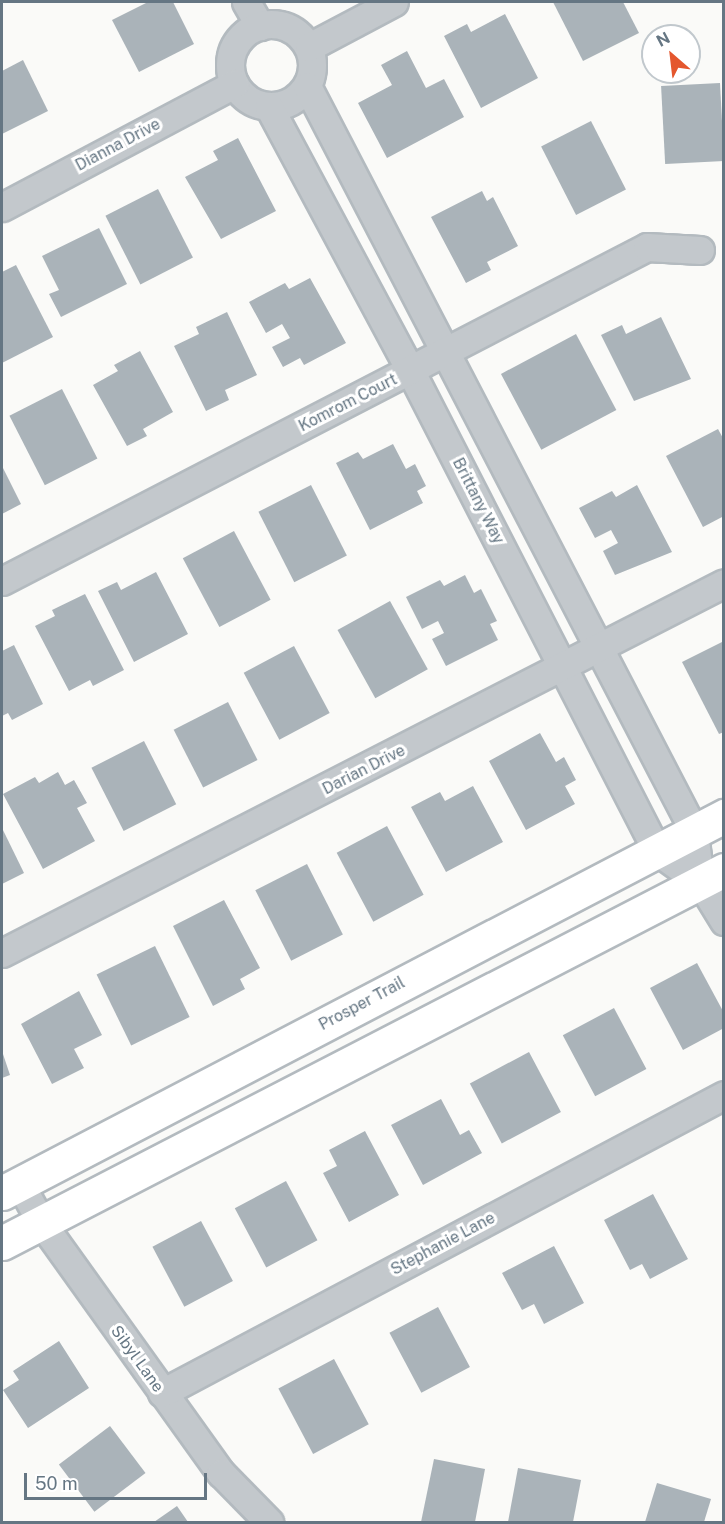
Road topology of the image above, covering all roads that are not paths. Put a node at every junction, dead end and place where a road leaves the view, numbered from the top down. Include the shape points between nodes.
1 (246, 2) edge
2 (394, 2) edge
3 (260, 26) junction
4 (309, 46) junction
5 (234, 84) junction
6 (306, 86) junction
7 (269, 107) junction
8 (2, 207) edge
9 (700, 250) dead end
10 (444, 352) junction
11 (410, 370) junction
12 (2, 581) edge
13 (723, 583) edge
14 (599, 648) junction
15 (564, 667) junction
16 (723, 816) edge
17 (694, 831) junction
18 (657, 851) junction
19 (712, 876) edge
20 (723, 921) edge
21 (2, 953) edge
22 (723, 1095) edge
23 (11, 1188) edge
24 (41, 1222) junction
25 (2, 1243) edge
26 (162, 1393) junction
27 (269, 1522) edge

1 - 3 street
2 - 4 street
3 - 4 street via 288,27
3 - 5 street via 237,42 231,56
4 - 6 street via 313,60
5 - 7 street via 243,96
5 - 8 street, Dianna Drive
6 - 7 street via 296,98
6 - 10 street, Brittany Way
7 - 11 street, Brittany Way
9 - 10 street, Komrom Court via 647,248
10 - 11 street, Komrom Court
10 - 14 street, Brittany Way
11 - 12 street, Komrom Court
11 - 15 street, Brittany Way
13 - 14 street, Darian Drive
14 - 15 street, Darian Drive
14 - 17 street, Brittany Way
15 - 18 street, Brittany Way
15 - 21 street, Darian Drive
16 - 17 main road, Prosper Trail
17 - 18 main road, Prosper Trail
17 - 19 street, Brittany Way
18 - 19 street, Brittany Way
18 - 23 main road, Prosper Trail
19 - 20 street, Brittany Way
19 - 24 main road
22 - 26 street, Stephanie Lane
23 - 24 street, Sibyl Lane
24 - 25 main road
24 - 26 street, Sibyl Lane
26 - 27 street, Sibyl Lane via 221,1473

